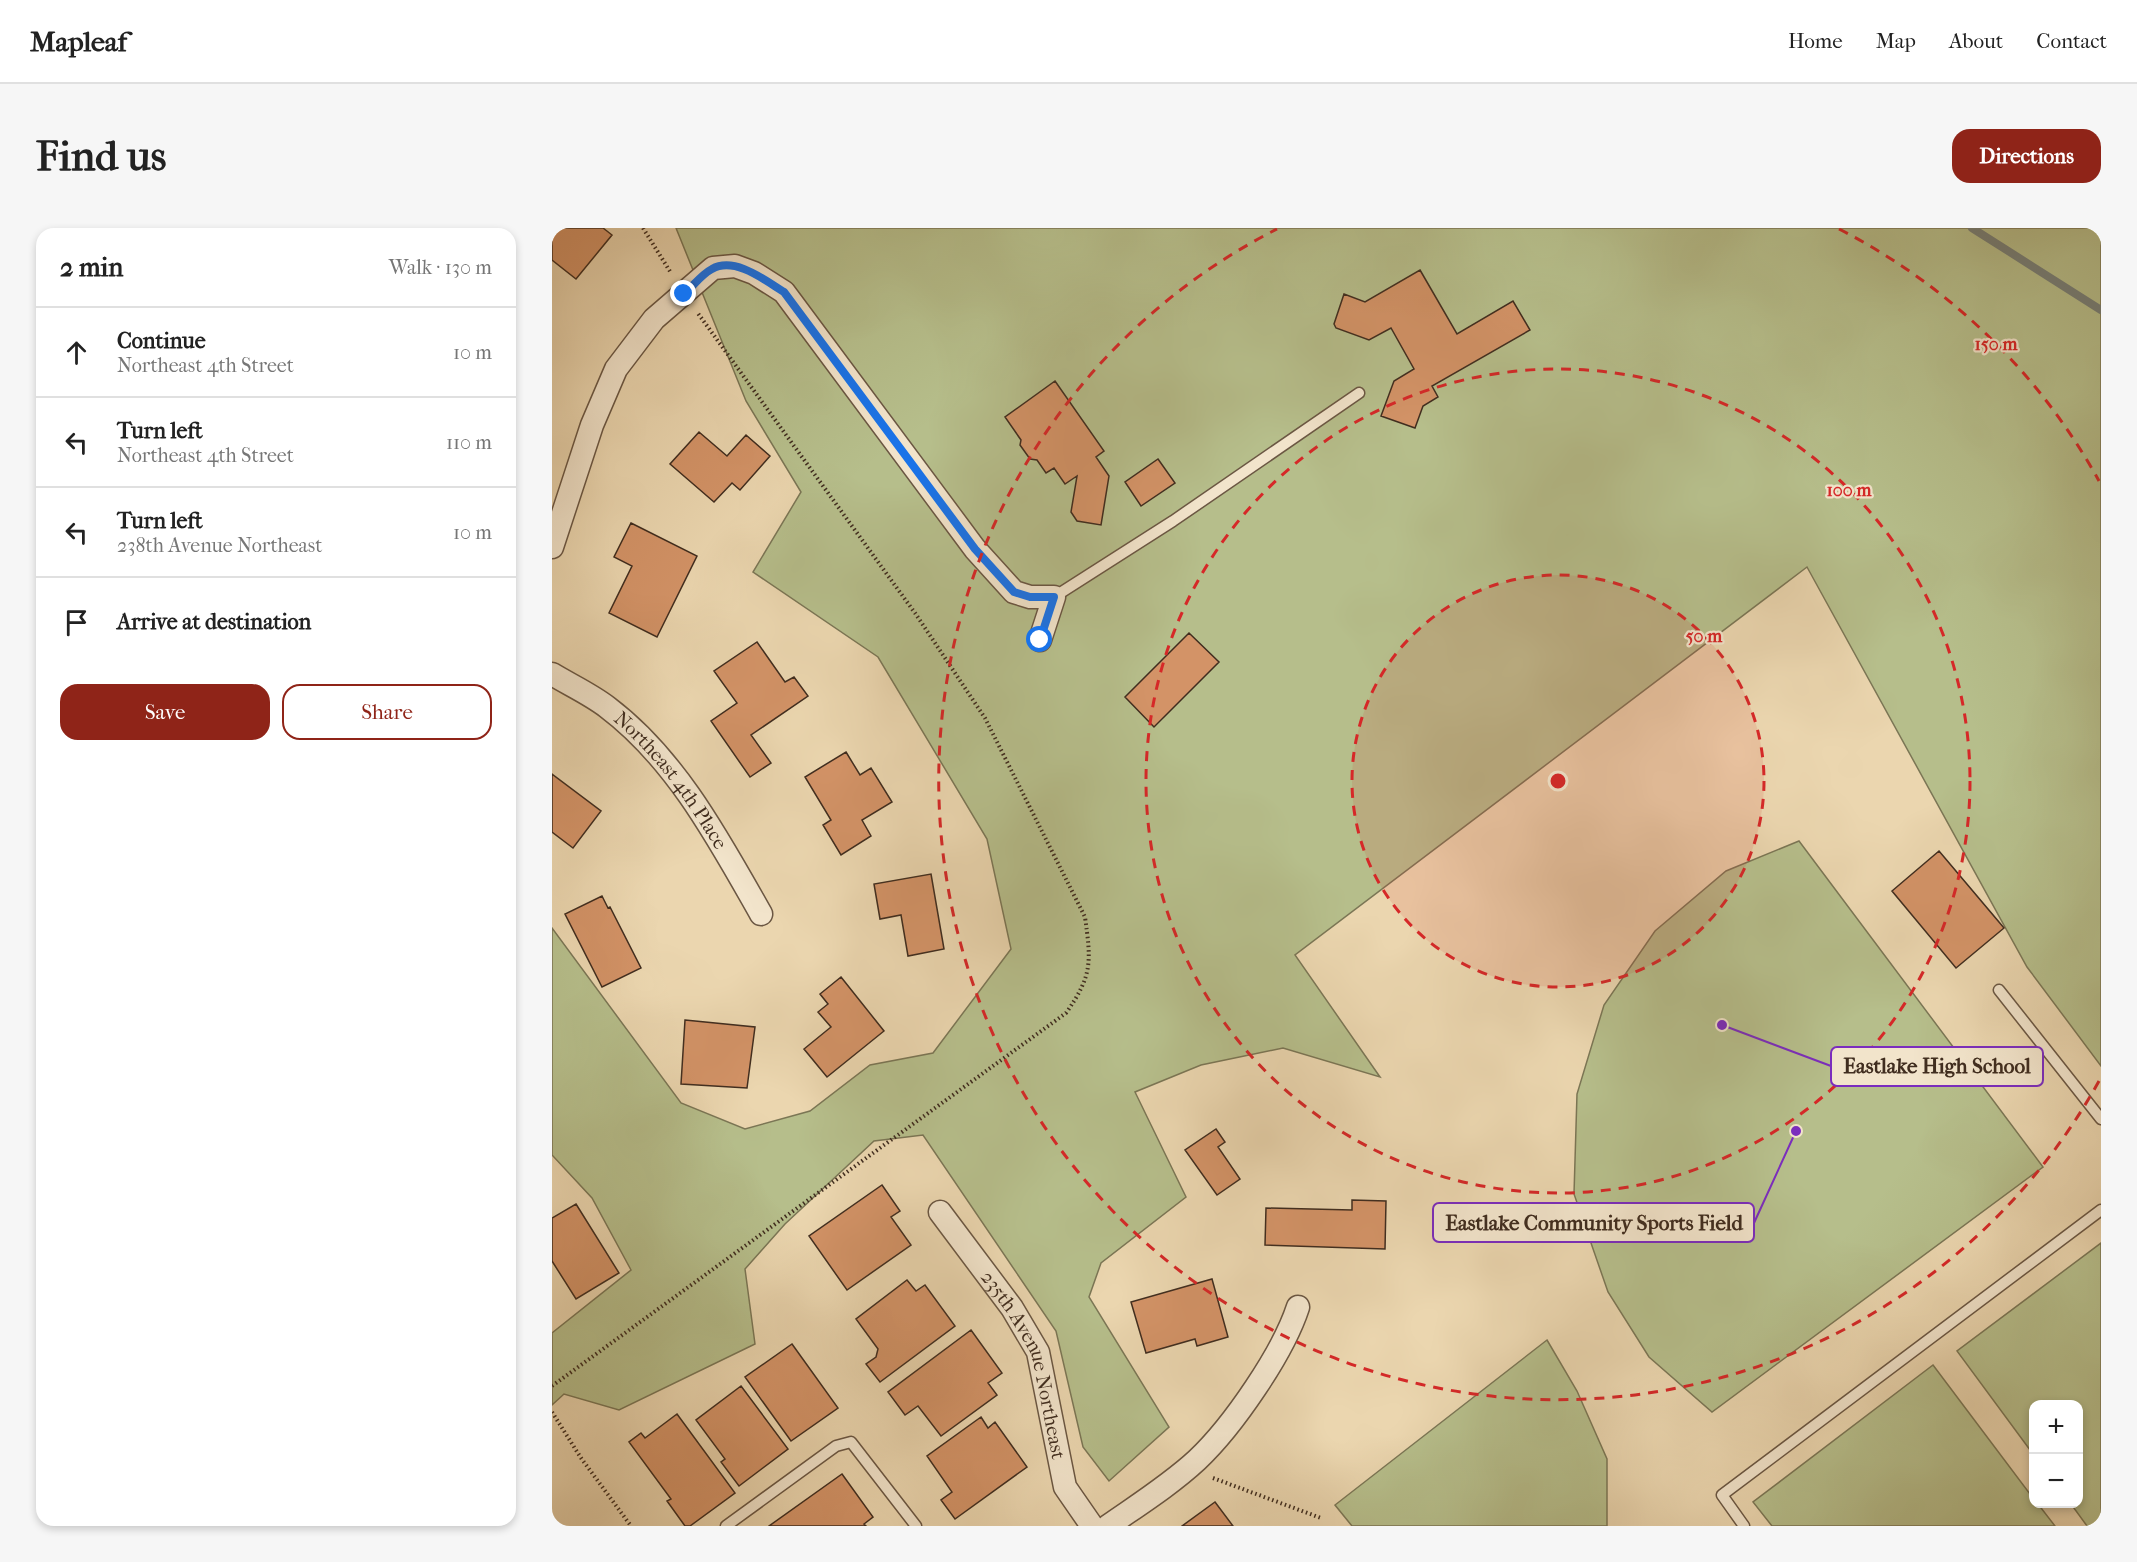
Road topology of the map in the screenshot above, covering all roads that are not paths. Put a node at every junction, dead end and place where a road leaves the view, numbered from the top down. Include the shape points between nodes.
1 (1359, 393) dead end
2 (552, 547) edge
3 (1054, 597) junction
4 (1040, 640) dead end
5 (552, 674) edge
6 (761, 914) dead end
7 (1999, 990) dead end
8 (2101, 1119) edge
9 (2101, 1210) edge
10 (940, 1212) dead end
11 (1298, 1307) dead end
12 (726, 1526) edge
13 (916, 1526) edge
14 (1092, 1526) edge
15 (1108, 1526) edge
16 (1744, 1526) edge

1 - 3 lane
2 - 3 street via 592,424 616,369 654,319 713,268 735,266 784,292 975,549 1014,592
3 - 4 street
5 - 6 street, Northeast 4th Place via 606,706 646,741 685,790
7 - 8 lane
9 - 16 lane via 1722,1495
10 - 14 street, 235th Avenue Northeast via 1012,1308 1038,1352 1065,1487
11 - 15 street via 1290,1330 1256,1385 1206,1450 1171,1482
12 - 13 lane via 836,1446 851,1442

